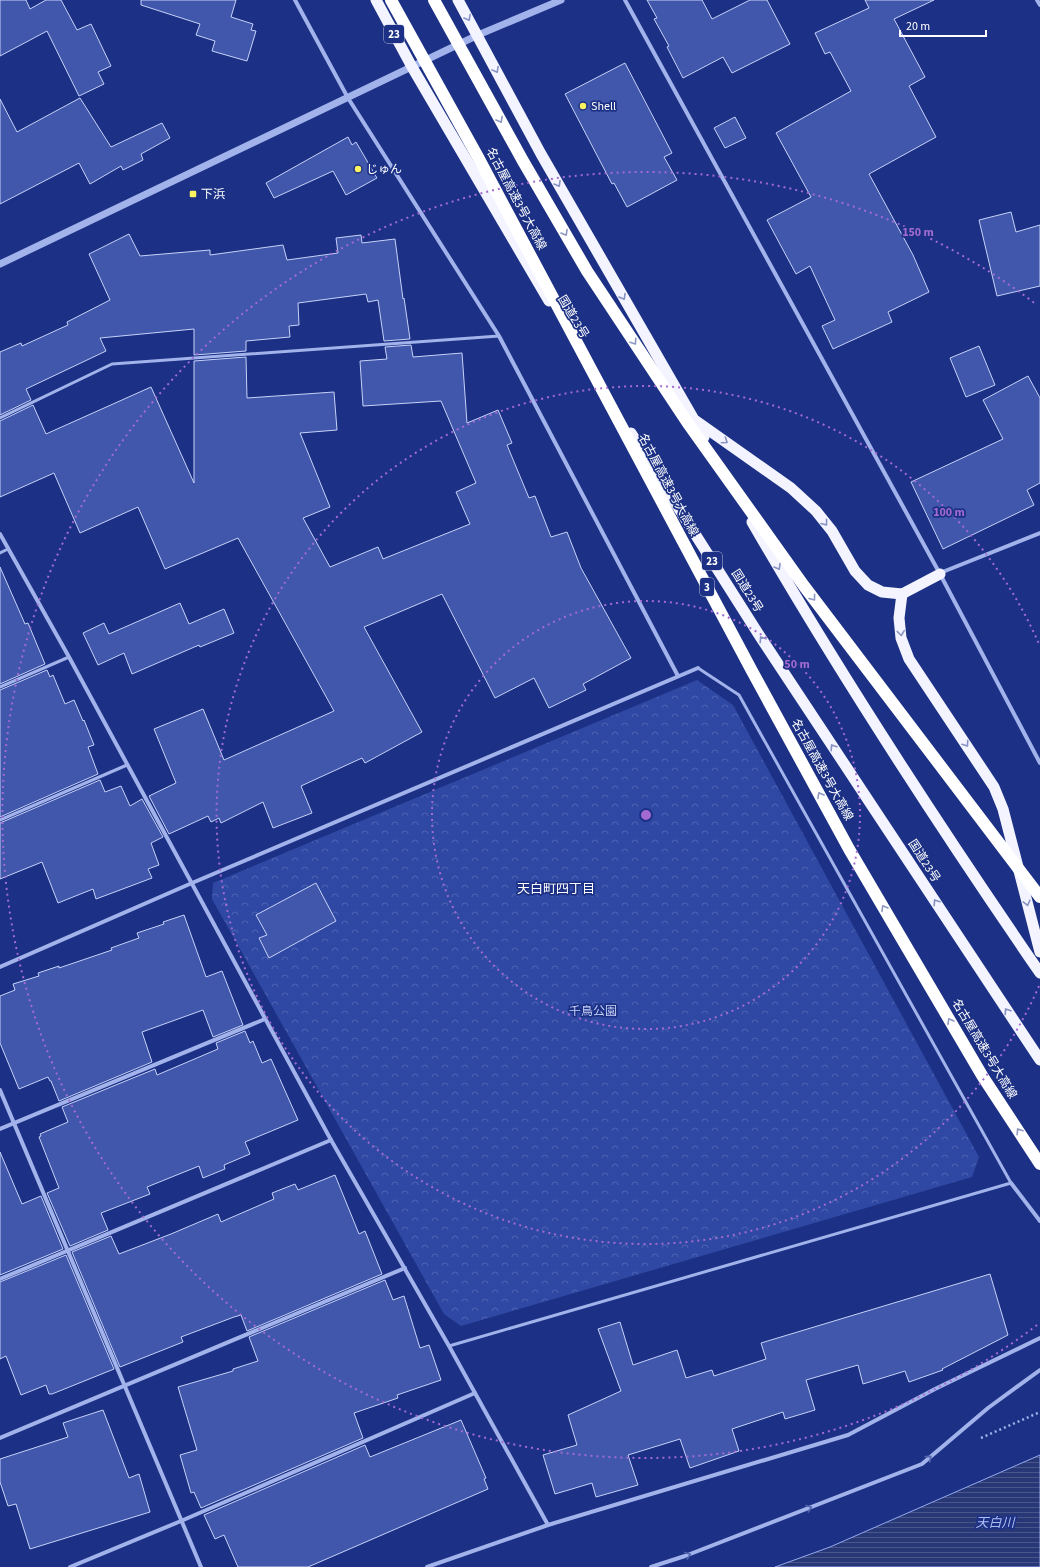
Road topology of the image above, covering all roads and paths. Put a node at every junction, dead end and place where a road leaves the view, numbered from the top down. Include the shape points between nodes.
1 (295, 0) edge
2 (376, 0) edge
3 (391, 0) edge
4 (434, 0) edge
5 (458, 0) edge
6 (561, 0) edge
7 (625, 0) edge
8 (1037, 0) edge
9 (1040, 5) edge
10 (478, 35) junction
11 (412, 67) junction
12 (348, 98) junction
13 (0, 264) edge
14 (499, 336) junction
15 (0, 418) edge
16 (693, 419) junction
17 (1040, 533) edge
18 (0, 534) edge
19 (8, 549) junction
20 (0, 553) edge
21 (940, 574) junction
22 (902, 594) junction
23 (69, 657) junction
24 (698, 668) joint
25 (678, 676) junction
26 (0, 687) edge
27 (1040, 763) edge
28 (127, 765) junction
29 (0, 820) edge
30 (192, 883) junction
31 (1040, 897) edge
32 (1040, 952) edge
33 (0, 968) edge
34 (1040, 973) edge
35 (265, 1019) junction
36 (1040, 1060) edge
37 (0, 1090) edge
38 (14, 1123) junction
39 (0, 1129) edge
40 (331, 1140) junction
41 (1040, 1164) edge
42 (1011, 1183) junction
43 (1040, 1221) edge
44 (68, 1250) junction
45 (404, 1268) junction
46 (0, 1279) edge
47 (1040, 1338) edge
48 (449, 1346) junction
49 (1040, 1370) edge
50 (124, 1386) junction
51 (475, 1393) junction
52 (0, 1438) edge
53 (181, 1520) junction
54 (548, 1525) junction
55 (70, 1567) edge
56 (201, 1567) edge
57 (427, 1567) edge
58 (651, 1567) edge

1 - 12 street
2 - 11 highway, 国道23号 / 23
41 -> 3 highway, 名古屋高速3号大高線 / 3 via 983,1077 849,849
4 -> 31 highway, 名古屋高速3号大高線 via 587,271 688,422 804,586
5 -> 10 highway
6 - 10 street
7 - 21 street
8 - 9 street
10 - 11 street
10 -> 16 highway via 541,154
11 - 12 street
36 -> 11 highway, 国道23号 / 23 via 761,638 564,329
12 - 13 street
12 - 14 street
14 - 15 lane via 112,364
14 - 25 street
16 -> 22 highway via 791,488 816,511 832,531 855,571 868,585 882,592
16 -> 34 highway via 782,573 908,777
17 - 21 street
18 - 19 street
19 - 20 lane
19 - 23 street
21 - 22 highway
21 - 27 street
22 -> 32 highway via 899,618 901,638 909,659 994,787 1003,809
23 - 26 lane
23 - 28 street
24 - 25 street
24 - 42 lane via 739,695
25 - 30 street
28 - 29 lane
28 - 30 street
30 - 33 street
30 - 35 street
35 - 38 street
35 - 40 street
37 - 38 street
38 - 39 street
38 - 44 street
40 - 44 street
40 - 45 street
42 - 43 street
42 - 48 lane
44 - 46 street
44 - 50 street
45 - 48 street
45 - 50 street
47 - 54 street via 848,1435
48 - 51 street
58 -> 49 street via 922,1464 988,1408
50 - 52 street
50 - 53 street
51 - 53 street
51 - 54 street
53 - 55 street
53 - 56 street
54 - 57 street

